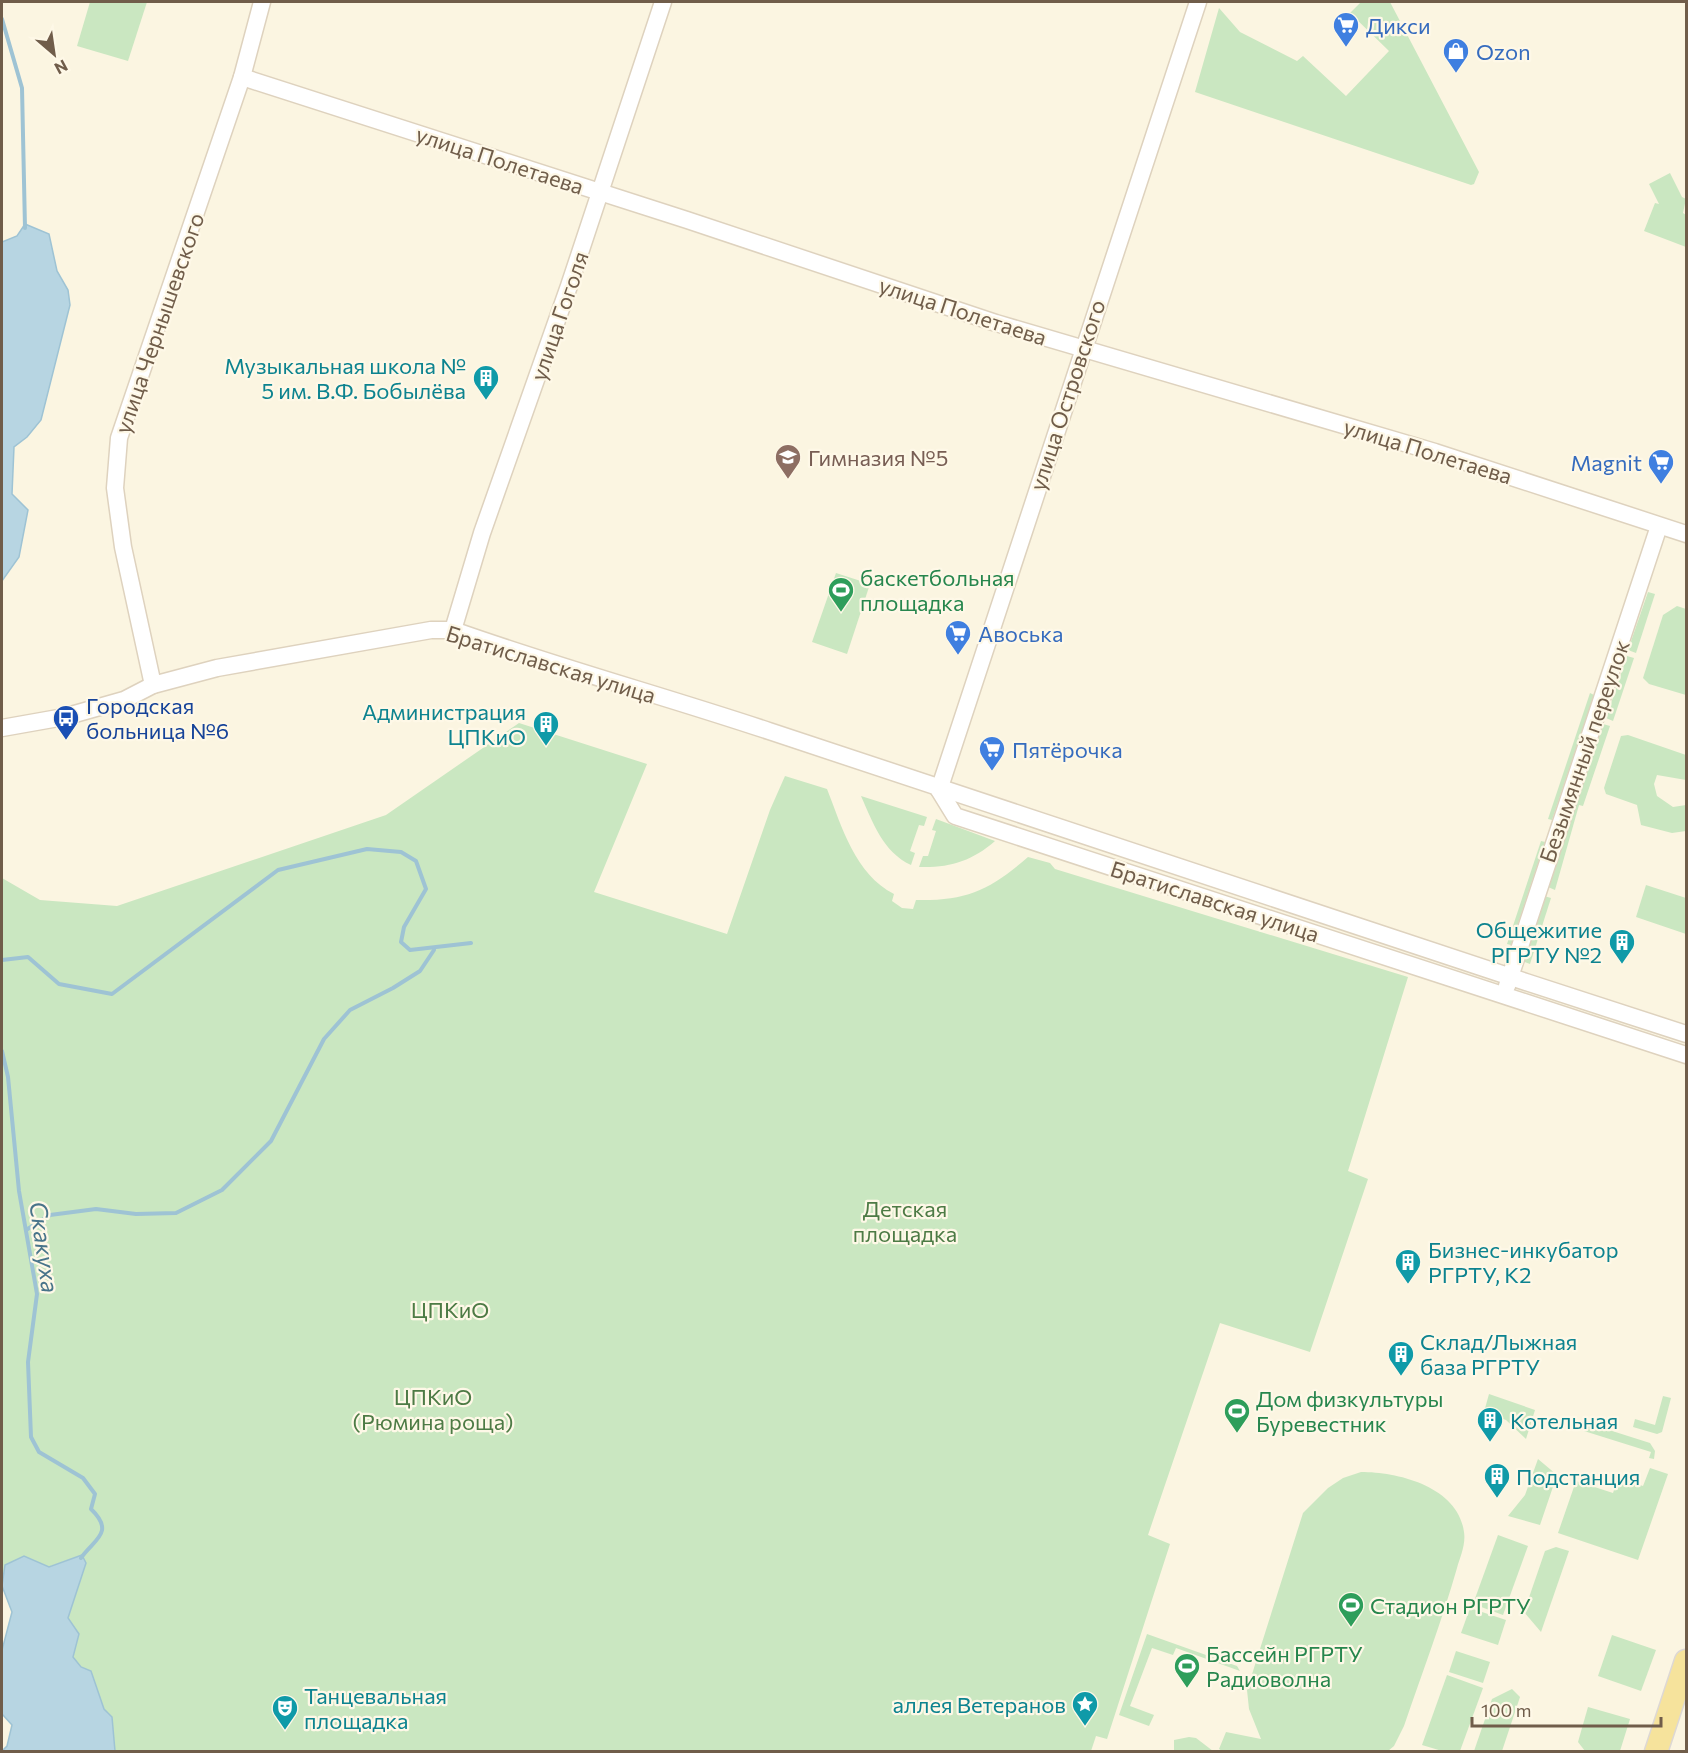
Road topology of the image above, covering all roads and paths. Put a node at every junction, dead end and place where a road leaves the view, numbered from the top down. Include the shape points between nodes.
1 (262, 2) edge
2 (663, 2) edge
3 (1198, 2) edge
4 (242, 77) junction
5 (600, 193) junction
6 (1083, 348) junction
7 (1659, 526) junction
8 (1686, 534) edge
9 (453, 630) junction
10 (153, 685) junction
11 (2, 728) edge
12 (939, 790) junction
13 (1509, 977) junction
14 (1504, 996) junction
15 (1686, 1034) edge
16 (1686, 1055) edge
17 (1686, 1661) edge
18 (1686, 1701) edge
19 (1656, 1752) edge
20 (1669, 1752) edge

1 - 4 street, улица Чернышевского
2 - 5 street, улица Гоголя
3 - 6 street, улица Островского
4 - 5 street, улица Полетаева
4 - 10 street, улица Чернышевского via 119,438 115,488 123,547
5 - 6 street, улица Полетаева
5 - 9 street, улица Гоголя via 482,533
6 - 7 street, улица Полетаева via 1435,452
6 - 12 street, улица Островского
7 - 8 street, улица Полетаева
7 - 13 street, Безымянный переулок
9 - 10 street, Братиславская улица via 431,630 280,655
9 - 12 street, Братиславская улица
10 - 11 street, Братиславская улица via 124,700 64,717
12 - 13 street, Братиславская улица
12 - 14 street, Братиславская улица via 955,816
13 - 14 street
13 - 15 street, Братиславская улица
14 - 16 street, Братиславская улица
17 - 19 main road
18 - 20 main road

